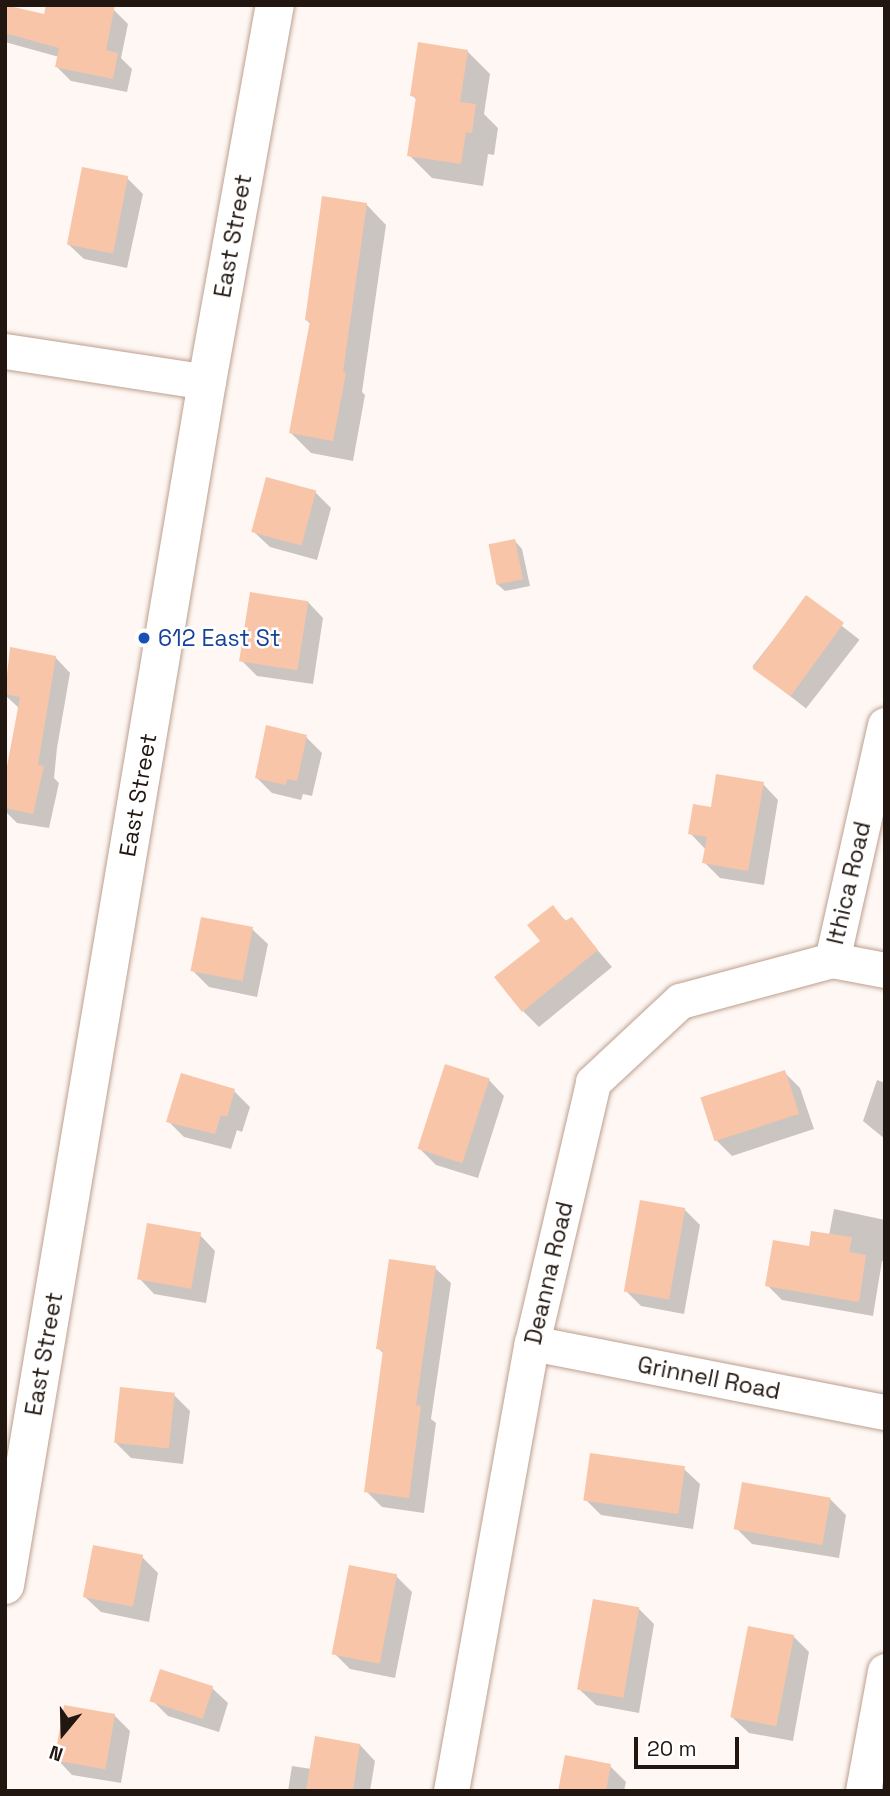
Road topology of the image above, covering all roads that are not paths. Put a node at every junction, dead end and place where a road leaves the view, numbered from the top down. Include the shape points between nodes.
1 (275, 5) edge
2 (5, 351) edge
3 (207, 382) junction
4 (885, 725) edge
5 (832, 960) junction
6 (885, 970) edge
7 (532, 1343) junction
8 (885, 1412) edge
9 (5, 1585) edge
10 (885, 1671) edge
11 (451, 1791) edge
12 (863, 1791) edge

1 - 3 street, East Street
2 - 3 street
3 - 9 street, East Street
4 - 5 street, Ithica Road
5 - 6 street, Deanna Road
5 - 7 street, Deanna Road via 680,1001 593,1082
7 - 8 street, Grinnell Road
7 - 11 street, Deanna Road
10 - 12 street

